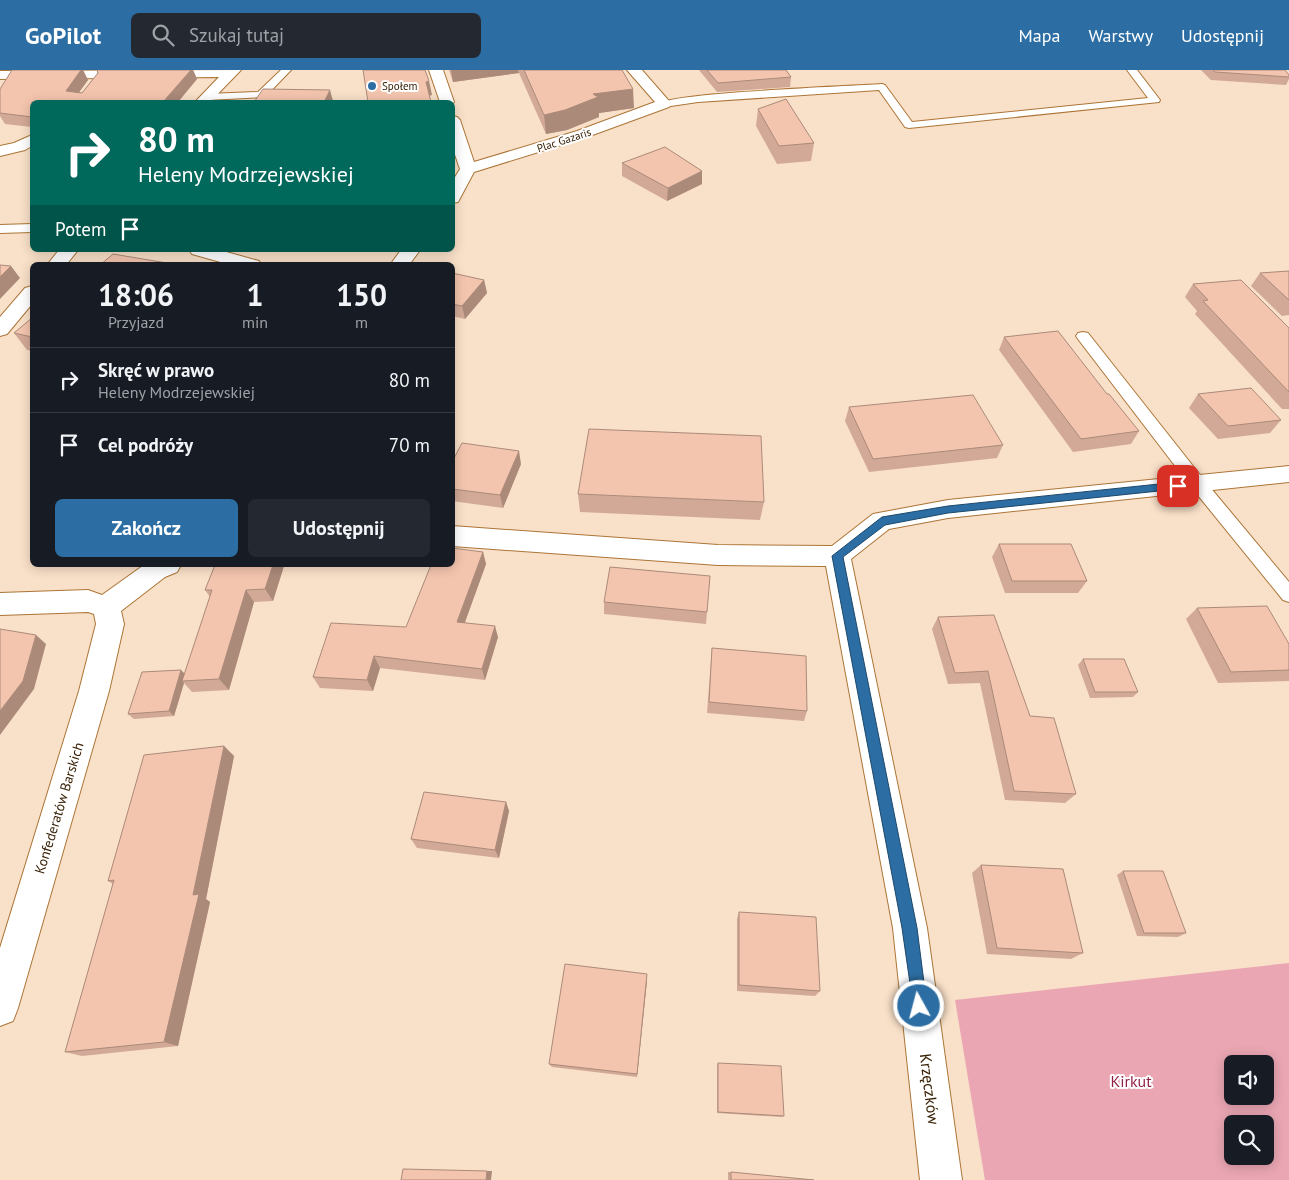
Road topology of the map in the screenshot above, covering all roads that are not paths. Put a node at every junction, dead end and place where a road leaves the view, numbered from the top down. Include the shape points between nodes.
1 (286, 70) edge
2 (436, 70) edge
3 (634, 70) edge
4 (1132, 70) edge
5 (232, 71) edge
6 (2, 77) edge
7 (204, 100) edge
8 (446, 100) edge
9 (664, 104) junction
10 (455, 129) edge
11 (30, 141) edge
12 (0, 151) edge
13 (468, 169) junction
14 (455, 193) edge
15 (30, 228) edge
16 (0, 229) edge
17 (67, 252) edge
18 (205, 252) edge
19 (409, 252) edge
20 (59, 262) edge
21 (241, 262) edge
22 (401, 262) edge
23 (30, 294) edge
24 (0, 330) edge
25 (1083, 336) dead end
26 (1289, 474) edge
27 (1198, 484) junction
28 (455, 536) edge
29 (837, 556) junction
30 (127, 567) edge
31 (163, 567) edge
32 (1289, 595) edge
33 (0, 604) edge
34 (106, 607) junction
35 (0, 1008) edge
36 (942, 1180) edge

1 - 7 lane via 261,95
2 - 8 street
3 - 9 street
4 - 9 lane via 1155,100 909,125 882,87
5 - 6 street
5 - 7 street
9 - 13 street, Plac Gazaris via 498,162
10 - 13 street
11 - 12 street
13 - 14 street
15 - 16 lane
17 - 20 street
18 - 21 street
19 - 22 street
23 - 24 street
25 - 27 lane
26 - 27 street
27 - 29 street via 948,509 882,521
27 - 32 lane
28 - 29 street via 718,555
29 - 36 street, Krzęczków via 910,928
30 - 34 street
31 - 34 street
33 - 34 street via 88,601
34 - 35 street, Konfederatów Barskich via 110,624 94,691

